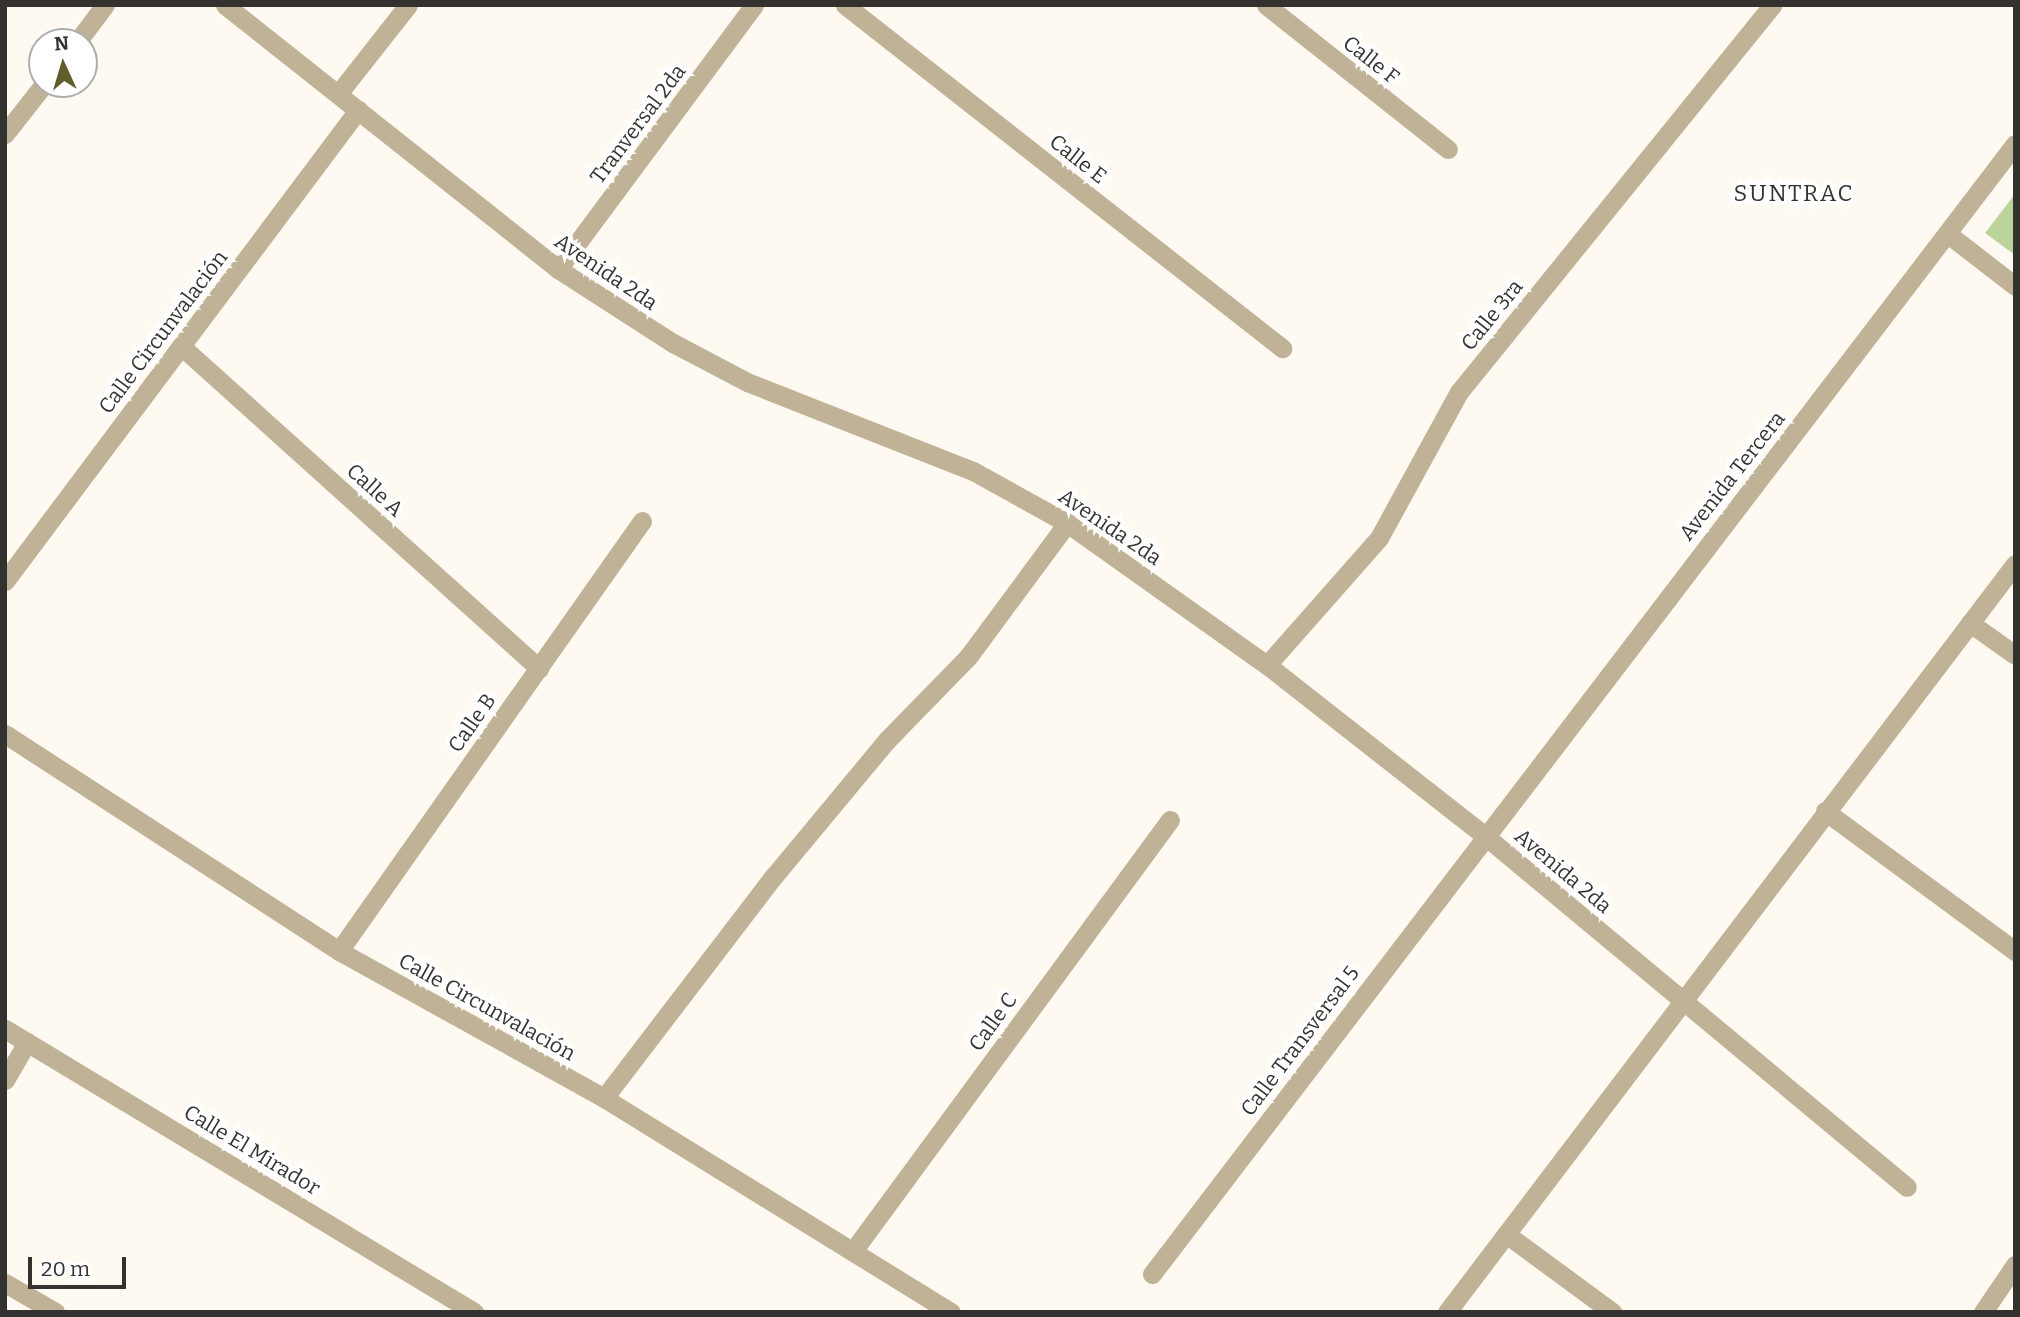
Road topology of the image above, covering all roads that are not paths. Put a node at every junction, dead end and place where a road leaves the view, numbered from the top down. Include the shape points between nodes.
1 (105, 5) edge
2 (225, 5) edge
3 (408, 5) edge
4 (754, 5) edge
5 (845, 5) edge
6 (1266, 5) edge
7 (1772, 5) edge
8 (88, 28) edge
9 (338, 94) junction
10 (33, 98) edge
11 (358, 110) junction
12 (5, 134) edge
13 (2015, 144) edge
14 (1448, 149) dead end
15 (1948, 234) junction
16 (558, 269) junction
17 (2015, 286) edge
18 (181, 346) junction
19 (1282, 348) dead end
20 (642, 521) dead end
21 (1067, 523) junction
22 (2015, 564) edge
23 (5, 581) edge
24 (1970, 623) junction
25 (2015, 655) edge
26 (1267, 665) junction
27 (539, 667) junction
28 (5, 734) edge
29 (1825, 811) junction
30 (1170, 820) dead end
31 (1484, 835) junction
32 (339, 951) junction
33 (2015, 951) edge
34 (1681, 1000) junction
35 (5, 1028) edge
36 (27, 1042) junction
37 (5, 1080) edge
38 (604, 1098) junction
39 (1907, 1187) dead end
40 (1506, 1234) junction
41 (853, 1251) junction
42 (2015, 1265) edge
43 (1152, 1274) dead end
44 (5, 1283) edge
45 (55, 1312) edge
46 (474, 1312) edge
47 (951, 1312) edge
48 (1447, 1312) edge
49 (1612, 1312) edge
50 (1983, 1312) edge

1 - 8 street
2 - 9 street, Avenida 2da
3 - 9 street
4 - 16 street, Tranversal 2da
5 - 19 street, Calle E
6 - 14 street, Calle F
7 - 26 street, Calle 3ra via 1459,392 1379,538
9 - 11 street, Avenida 2da
10 - 12 street
11 - 16 street, Avenida 2da
11 - 18 street, Calle Circunvalación
13 - 15 street, Avenida Tercera
15 - 17 street
15 - 31 street, Avenida Tercera
16 - 21 street, Avenida 2da via 747,382 972,471
18 - 23 street, Calle Circunvalación
18 - 27 street, Calle A
20 - 27 street, Calle B
21 - 26 street, Avenida 2da
21 - 38 street via 968,657 887,740
22 - 24 street
24 - 25 street
24 - 29 street
26 - 31 street, Avenida 2da
27 - 32 street, Calle B
28 - 32 street, Calle Circunvalación
29 - 33 street
29 - 34 street
30 - 41 street, Calle C
31 - 34 street, Avenida 2da
31 - 43 street, Calle Transversal 5
32 - 38 street, Calle Circunvalación
34 - 39 street, Avenida 2da
34 - 40 street
35 - 36 street, Calle El Mirador
36 - 37 street
36 - 46 street, Calle El Mirador
38 - 41 street, Calle Circunvalación
40 - 48 street
40 - 49 street
41 - 47 street, Calle Circunvalación
42 - 50 street
44 - 45 street

